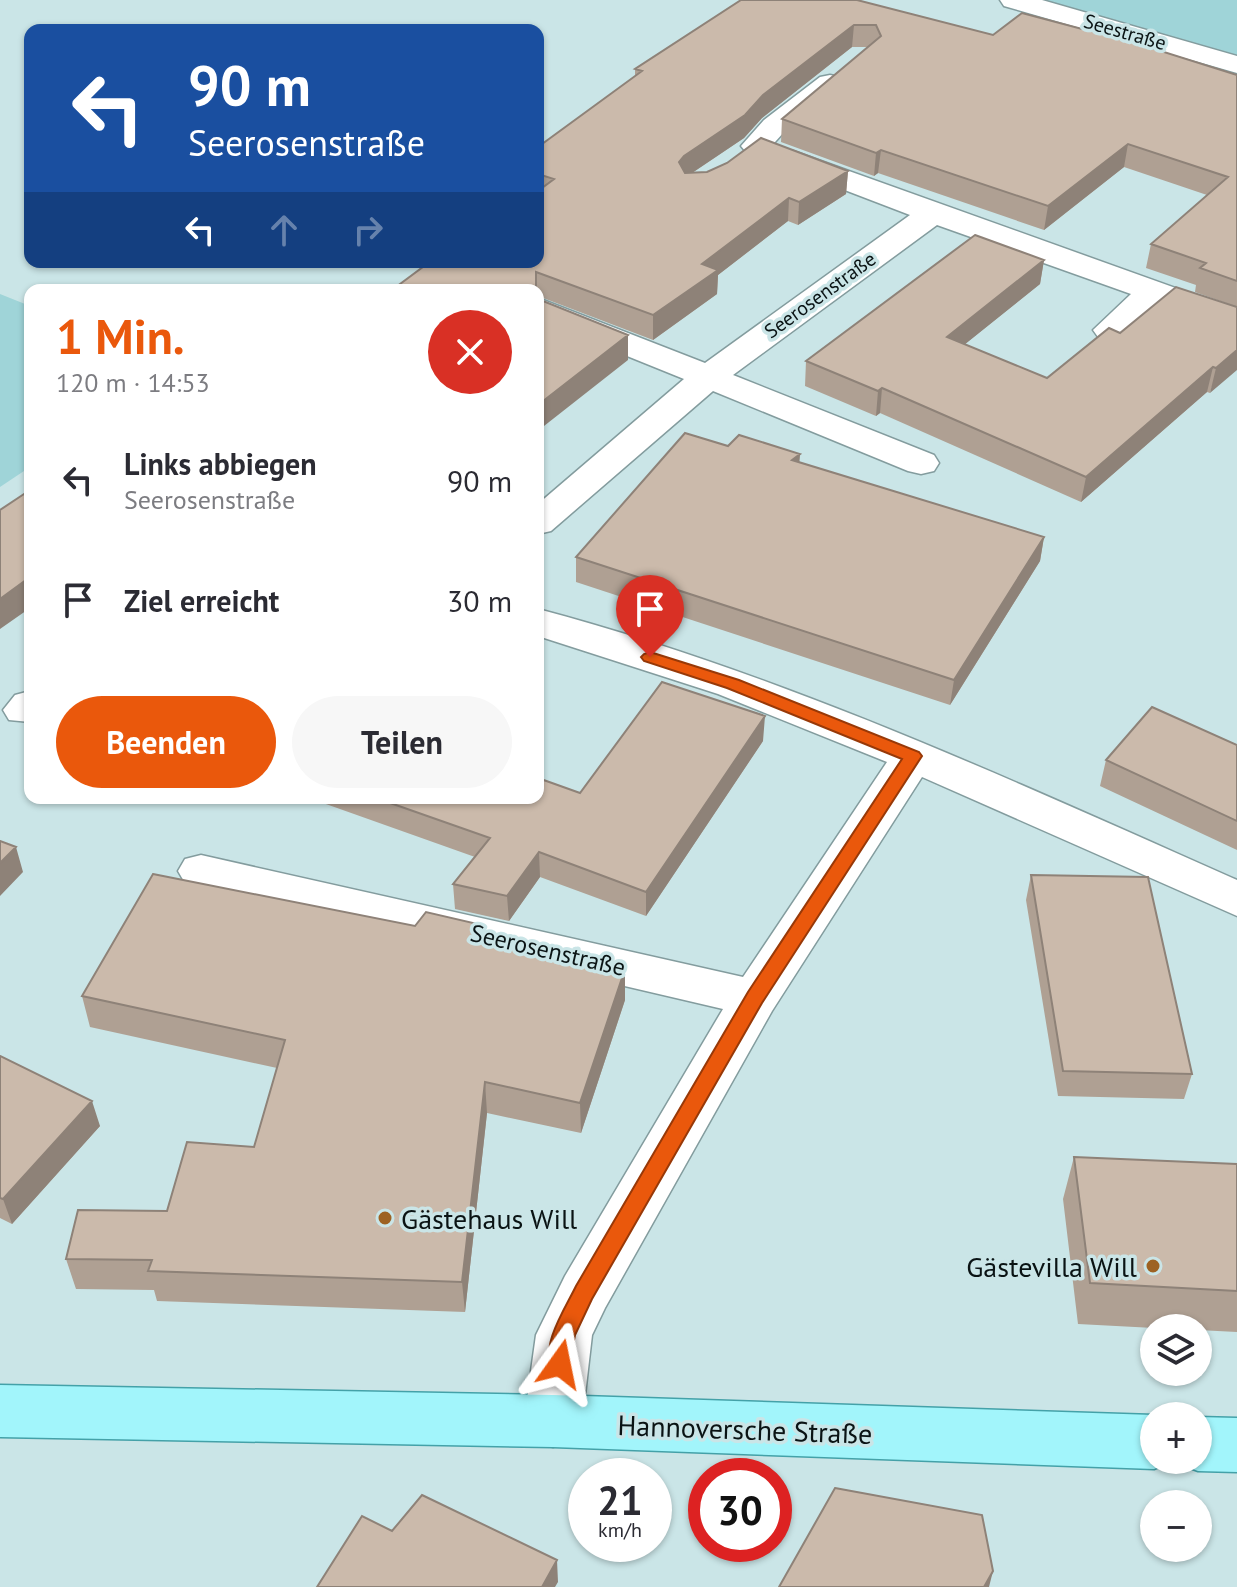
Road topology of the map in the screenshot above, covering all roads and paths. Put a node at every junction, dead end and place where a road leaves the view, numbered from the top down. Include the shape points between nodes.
1 (1013, 0) edge
2 (852, 65) edge
3 (1237, 65) edge
4 (933, 213) junction
5 (1153, 292) junction
6 (544, 310) edge
7 (1237, 321) edge
8 (1110, 330) edge
9 (708, 377) junction
10 (921, 463) dead end
11 (544, 518) edge
12 (544, 624) edge
13 (913, 756) junction
14 (201, 871) dead end
15 (1237, 899) edge
16 (755, 998) junction
17 (0, 1411) edge
18 (553, 1421) junction
19 (1140, 1442) edge
20 (1212, 1444) edge
21 (1237, 1445) edge

1 - 3 street, Seestraße
2 - 4 street via 744,154
4 - 5 street
4 - 9 street, Seerosenstraße
5 - 7 street
5 - 8 street
6 - 9 street
9 - 10 street
9 - 11 street, Seerosenstraße
12 - 13 street via 733,684
13 - 15 street
13 - 16 street
14 - 16 street, Seerosenstraße
16 - 18 street via 584,1293 564,1335
17 - 18 main road, Hannoversche Straße
18 - 19 main road, Hannoversche Straße
20 - 21 main road

